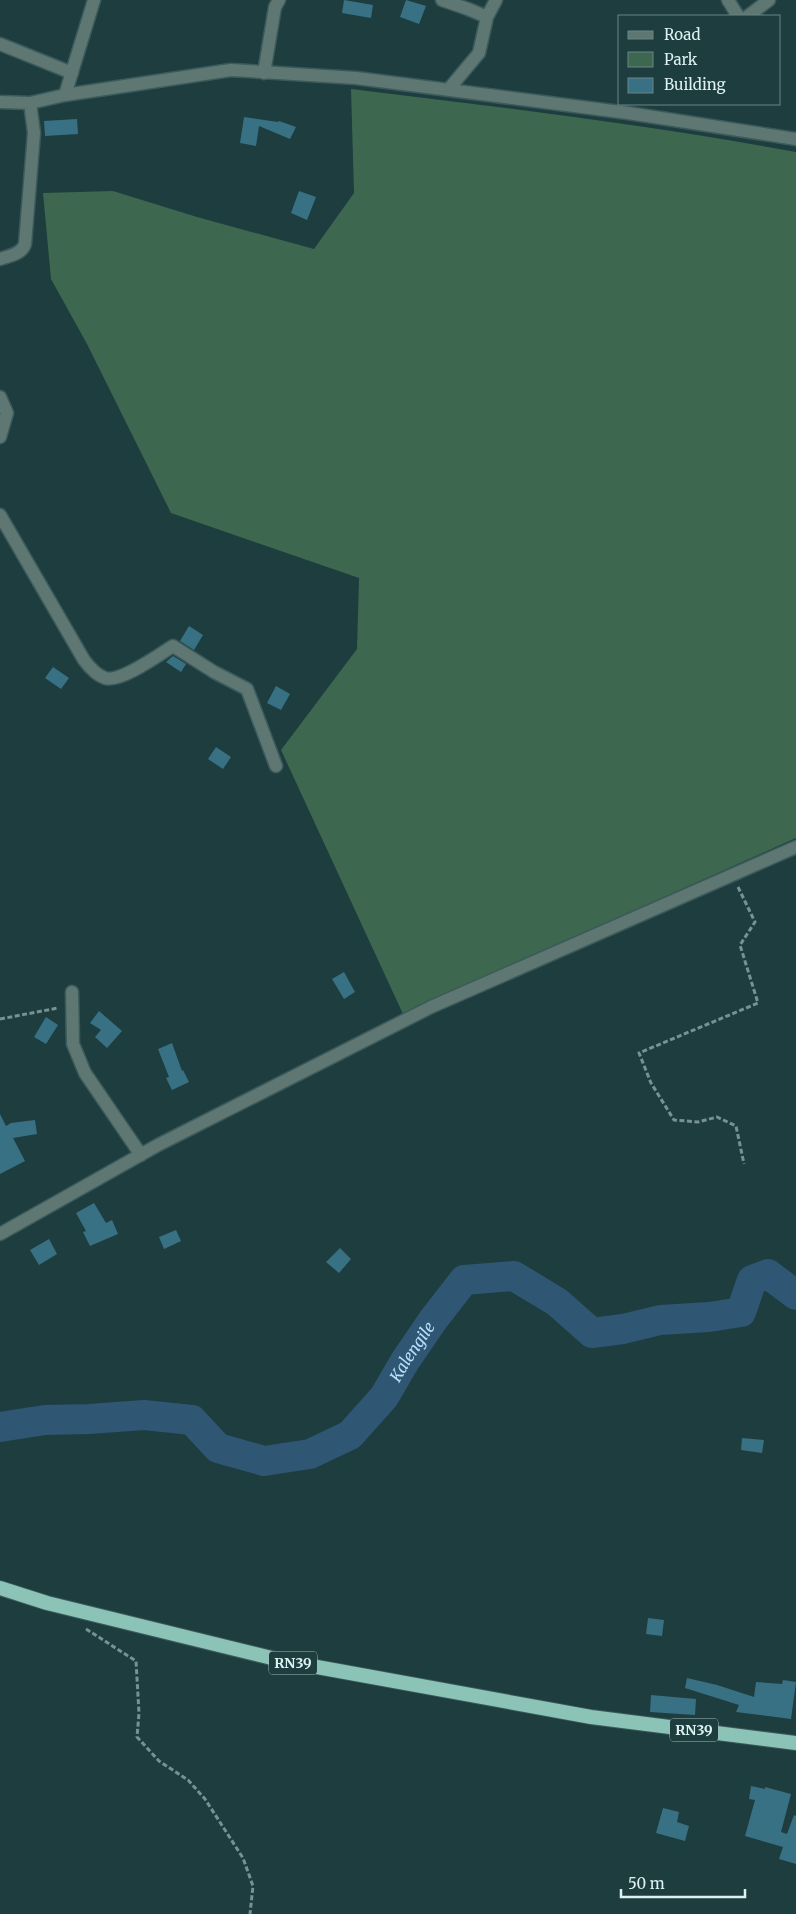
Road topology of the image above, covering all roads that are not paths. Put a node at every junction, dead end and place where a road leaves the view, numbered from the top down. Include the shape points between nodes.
1 (94, 0) edge
2 (279, 0) edge
3 (442, 0) edge
4 (496, 0) edge
5 (728, 0) edge
6 (769, 0) edge
7 (737, 15) edge
8 (749, 15) edge
9 (487, 17) junction
10 (0, 44) edge
11 (72, 73) junction
12 (264, 74) junction
13 (448, 90) junction
14 (65, 95) junction
15 (0, 102) edge
16 (30, 103) junction
17 (638, 105) edge
18 (628, 113) junction
19 (796, 140) edge
20 (0, 258) edge
21 (0, 397) edge
22 (0, 437) edge
23 (0, 515) edge
24 (276, 766) dead end
25 (796, 847) edge
26 (72, 992) road end
27 (141, 1155) junction
28 (0, 1234) edge
29 (0, 1588) edge
30 (796, 1743) edge

1 - 11 street
2 - 12 street via 275,7
3 - 9 street
4 - 9 street
5 - 7 street
6 - 8 street
9 - 13 street via 479,53
10 - 11 street
11 - 14 street
12 - 13 street via 356,78
12 - 14 street via 232,70
13 - 18 street
14 - 16 street
15 - 16 street
16 - 20 street via 34,133 25,244 20,252
17 - 18 street
18 - 19 street
21 - 22 street via 7,413
23 - 24 street via 84,660 96,673 107,679 119,678 173,646 248,689
25 - 27 street via 431,1007
26 - 27 street via 73,1044 85,1073
27 - 28 street
29 - 30 highway, RN39 via 47,1603 284,1661 591,1717

